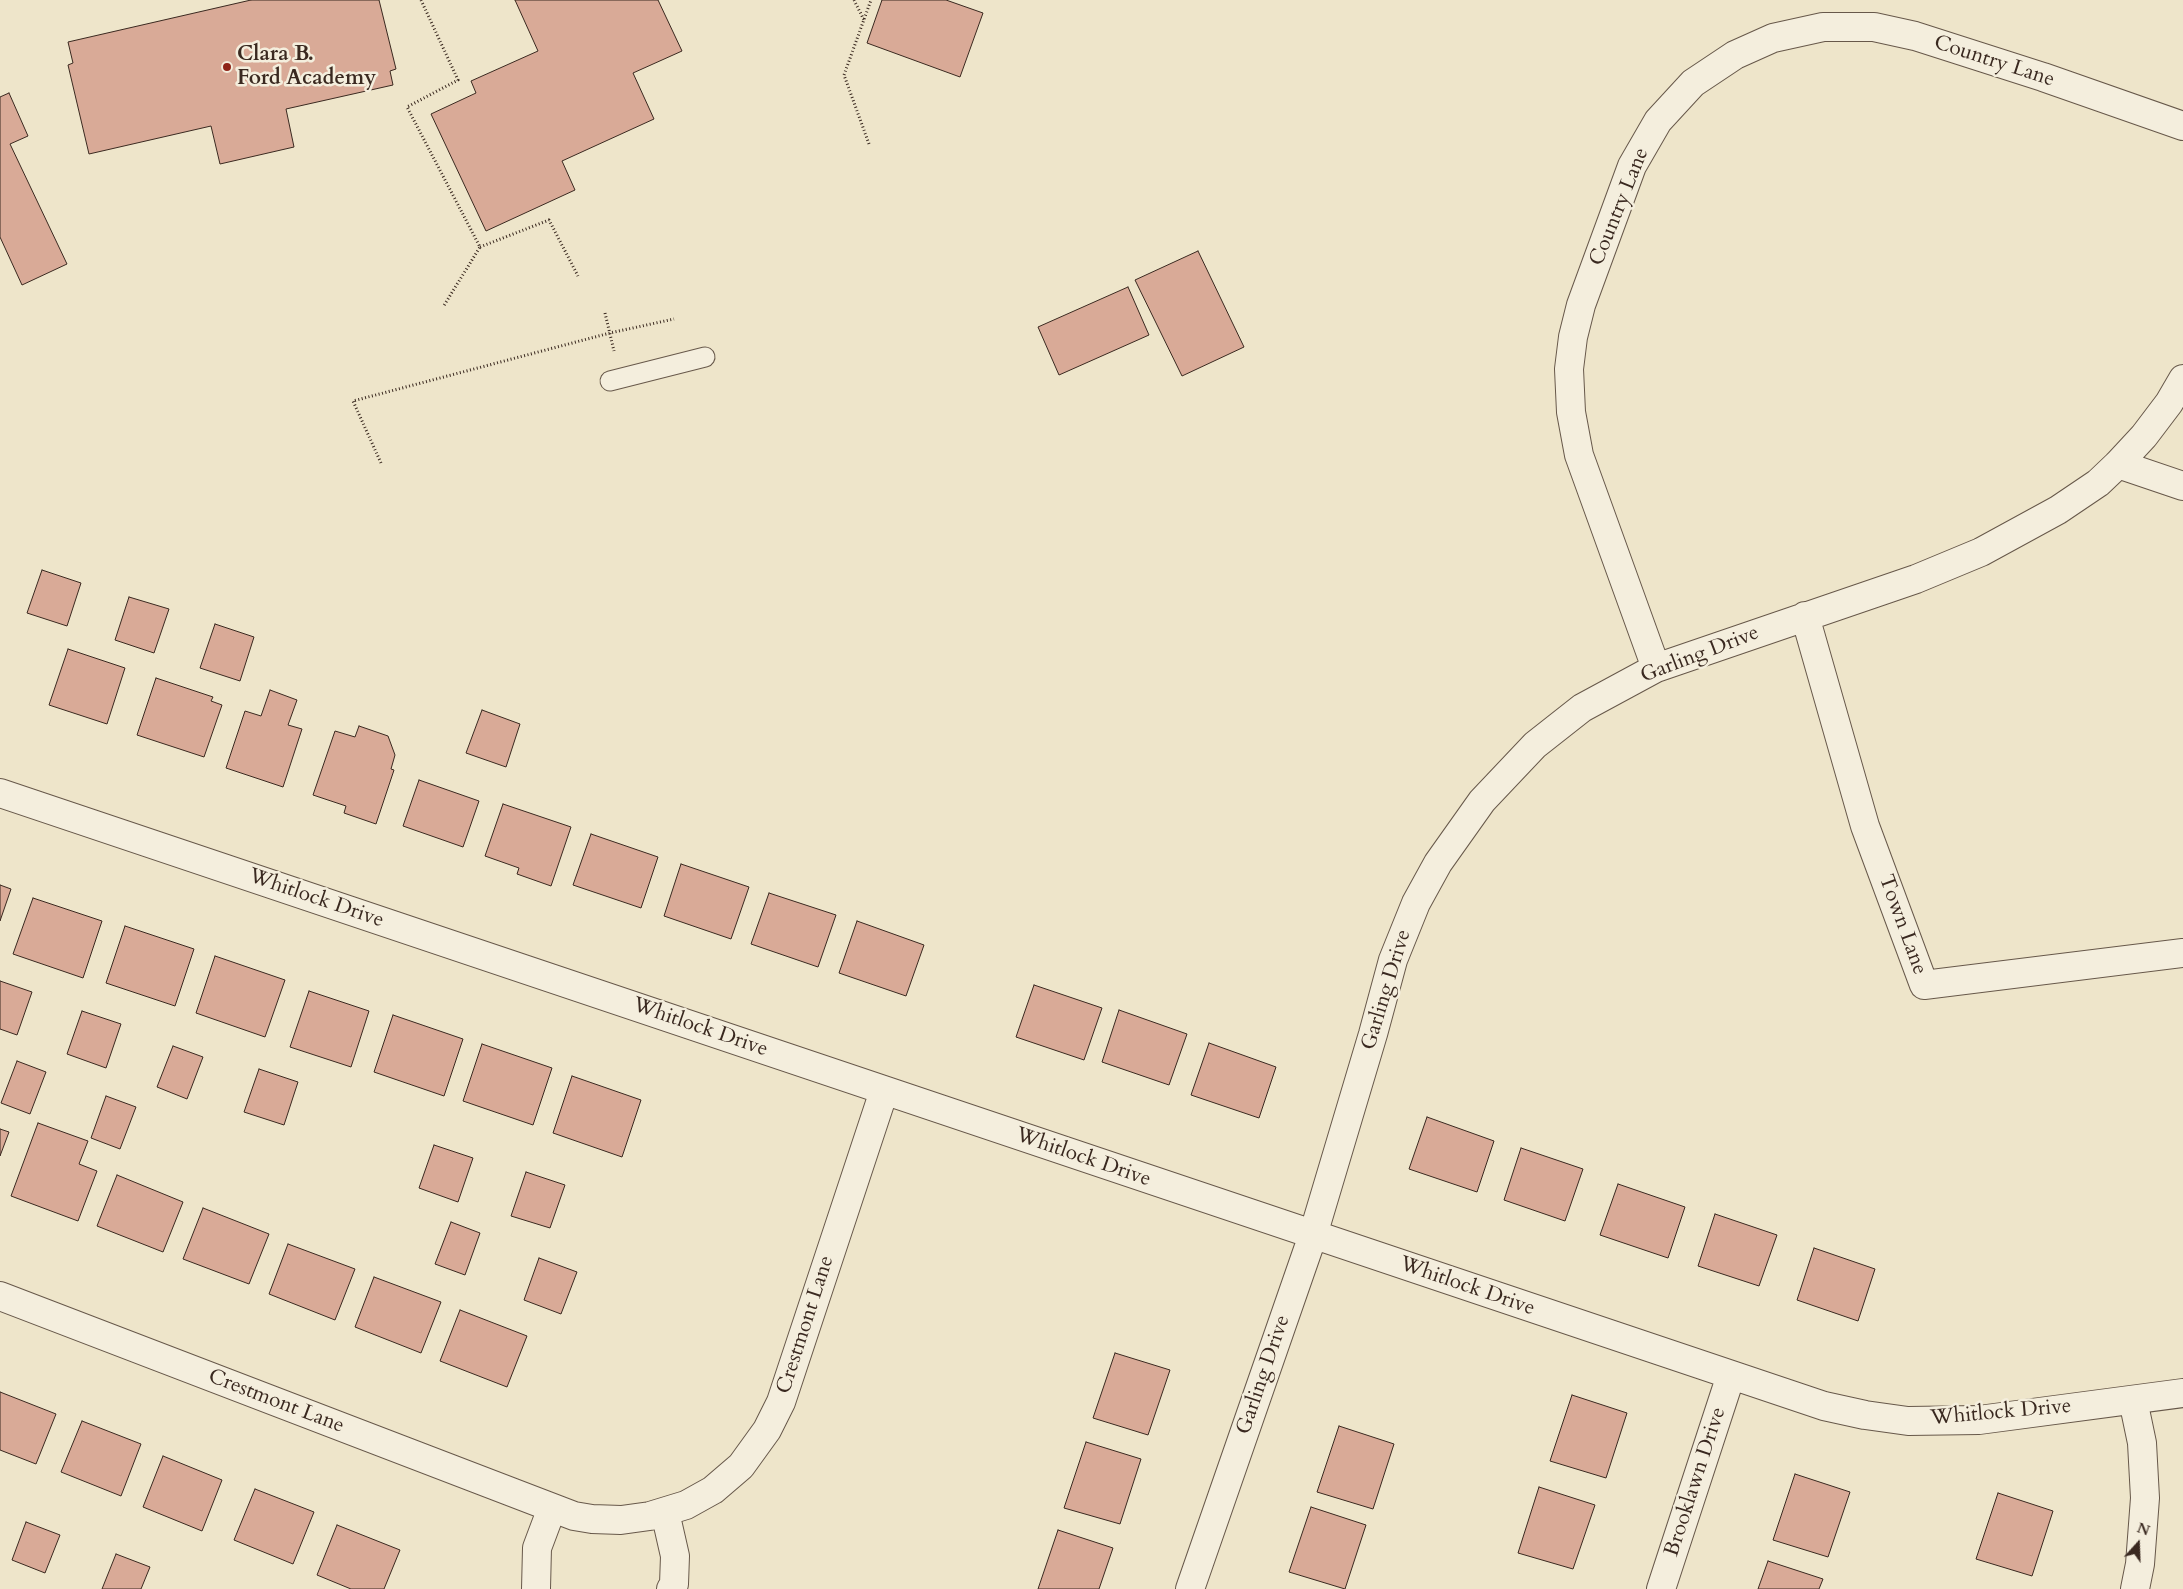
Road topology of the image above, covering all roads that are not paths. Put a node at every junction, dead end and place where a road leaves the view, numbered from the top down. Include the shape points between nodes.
1 (2183, 126) edge
2 (705, 357) dead end
3 (2183, 379) edge
4 (610, 381) dead end
5 (2118, 464) junction
6 (2183, 486) edge
7 (1805, 616) junction
8 (1656, 668) junction
9 (0, 793) edge
10 (2183, 953) edge
11 (884, 1090) junction
12 (1313, 1235) junction
13 (0, 1296) edge
14 (1731, 1376) junction
15 (2183, 1393) edge
16 (2133, 1400) junction
17 (552, 1508) junction
18 (665, 1512) junction
19 (536, 1589) edge
20 (671, 1589) edge
21 (1190, 1589) edge
22 (1661, 1589) edge
23 (2135, 1589) edge

1 - 8 street, Country Lane via 1915,36 1874,28 1823,27 1773,38 1735,55 1693,83 1658,122 1632,166 1581,305 1569,369 1570,412 1579,455
2 - 4 lane
3 - 5 street, Garling Drive via 2159,416
5 - 6 street
5 - 7 street, Garling Drive via 2098,483 2058,510 1981,552 1916,579
7 - 8 street, Garling Drive
7 - 10 street, Town Lane via 1865,826 1924,985
8 - 12 street, Garling Drive via 1582,708 1535,745 1482,801 1438,863 1416,904 1393,960
9 - 11 street, Whitlock Drive
11 - 12 street, Whitlock Drive
11 - 18 street, Crestmont Lane via 781,1402 767,1430 741,1466 713,1490
12 - 14 street, Whitlock Drive
12 - 21 street, Garling Drive
13 - 17 street, Crestmont Lane
14 - 16 street, Whitlock Drive via 1824,1406 1908,1421 1979,1420
14 - 22 street, Brooklawn Drive
15 - 16 street, Whitlock Drive
16 - 23 street via 2142,1443 2145,1498
17 - 18 street, Crestmont Lane via 592,1519 621,1520
17 - 19 street via 537,1548
18 - 20 street via 674,1556 674,1584

